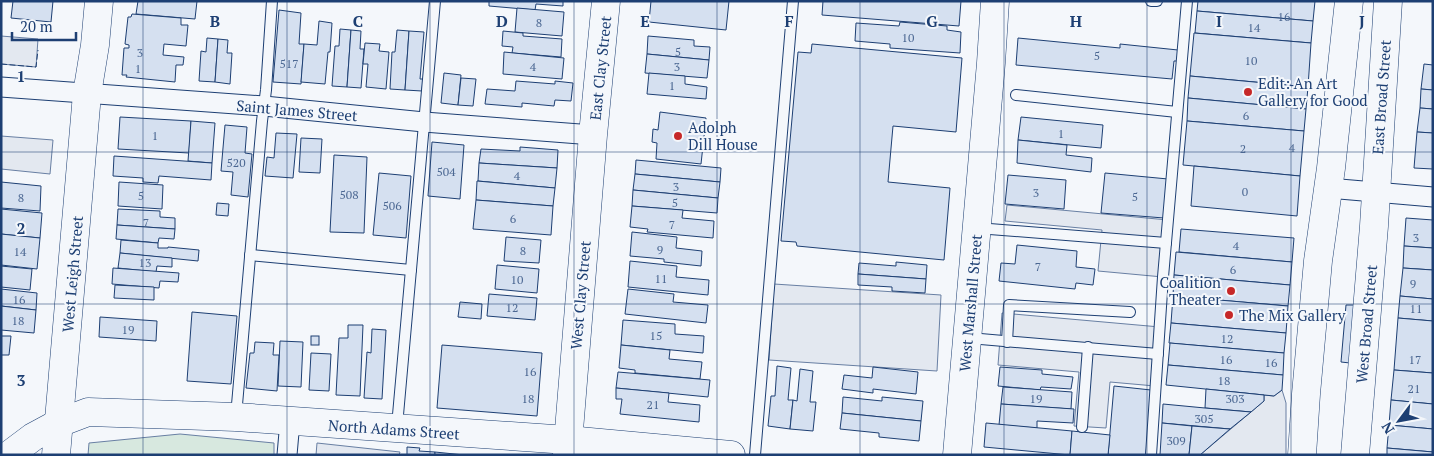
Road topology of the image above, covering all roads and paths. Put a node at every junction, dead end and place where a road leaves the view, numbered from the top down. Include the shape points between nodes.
1 (99, 1) edge
2 (272, 1) edge
3 (435, 1) edge
4 (606, 1) edge
5 (793, 1) edge
6 (995, 1) edge
7 (1151, 1) edge
8 (1158, 1) edge
9 (1187, 1) edge
10 (1349, 1) edge
11 (1388, 1) edge
12 (1, 87) edge
13 (87, 94) junction
14 (1016, 95) dead end
15 (264, 106) junction
16 (1177, 112) junction
17 (424, 122) junction
18 (593, 134) junction
19 (1328, 188) junction
20 (1375, 192) junction
21 (1433, 197) edge
22 (989, 229) junction
23 (1166, 243) junction
24 (250, 255) junction
25 (411, 270) junction
26 (1130, 312) dead end
27 (967, 338) junction
28 (1007, 342) junction
29 (1088, 347) junction
30 (1158, 354) junction
31 (236, 417) junction
32 (290, 421) junction
33 (59, 423) junction
34 (1082, 427) dead end
35 (397, 429) junction
36 (567, 448) edge
37 (9, 455) edge
38 (56, 455) edge
39 (287, 455) edge
40 (730, 455) edge
41 (755, 455) edge
42 (957, 455) edge
43 (1152, 455) edge
44 (1302, 455) edge
45 (1355, 455) edge

1 - 13 main road, West Leigh Street
2 - 15 lane
3 - 17 lane
4 - 18 main road, East Clay Street
5 - 41 lane
6 - 22 main road, West Marshall Street via 984,151
7 - 8 lane
9 - 16 lane
10 - 19 main road
11 - 20 main road, East Broad Street
12 - 13 street, Saint James Street
13 - 15 street, Saint James Street
13 - 33 main road, West Leigh Street
14 - 16 lane
15 - 17 street, Saint James Street
15 - 24 lane
16 - 23 lane
17 - 18 street, Saint James Street
17 - 25 lane
18 - 36 main road, West Clay Street
19 - 20 street
19 - 44 main road via 1315,294
20 - 21 street
20 - 45 main road, West Broad Street
22 - 23 lane
22 - 27 main road, West Marshall Street
23 - 30 lane
24 - 25 lane
24 - 31 lane
25 - 35 lane
26 - 28 lane via 1009,305
27 - 28 lane
27 - 42 main road, West Marshall Street
28 - 29 lane
29 - 30 lane
29 - 34 lane
30 - 43 lane
31 - 32 main road, North Adams Street
31 - 33 main road, North Adams Street via 88,412
32 - 35 main road, North Adams Street
32 - 39 street
33 - 37 main road, North Adams Street
33 - 38 main road, West Leigh Street
35 - 36 main road, North Adams Street
36 - 40 main road, North Adams Street

